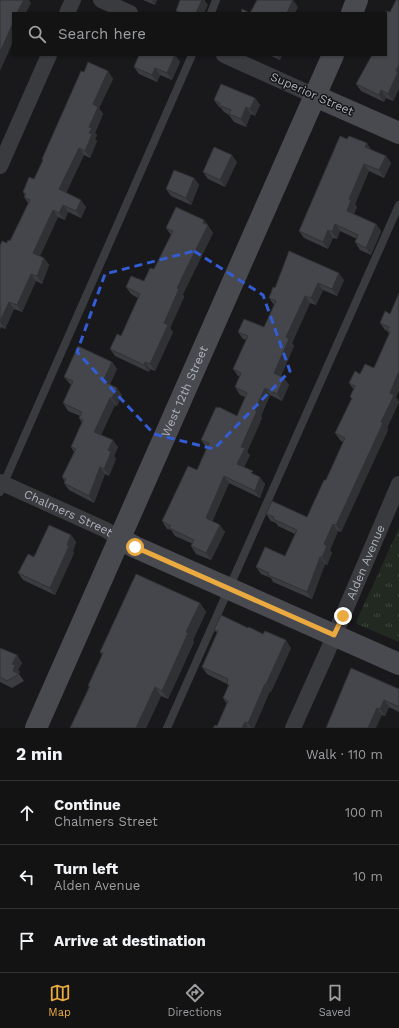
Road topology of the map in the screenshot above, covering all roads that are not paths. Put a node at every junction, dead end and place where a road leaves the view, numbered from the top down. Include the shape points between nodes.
1 (73, 0) edge
2 (101, 0) edge
3 (216, 0) edge
4 (357, 0) edge
5 (67, 12) edge
6 (128, 12) edge
7 (211, 12) edge
8 (352, 12) edge
9 (49, 56) edge
10 (192, 56) edge
11 (226, 56) edge
12 (333, 56) edge
13 (315, 96) junction
14 (399, 133) edge
15 (0, 166) edge
16 (399, 204) edge
17 (1, 486) edge
18 (397, 494) edge
19 (120, 539) junction
20 (228, 589) junction
21 (334, 635) junction
22 (399, 664) edge
23 (36, 728) edge
24 (167, 728) edge
25 (293, 728) edge

1 - 5 street
2 - 6 street
3 - 7 lane
4 - 8 street
9 - 15 street
10 - 17 lane
11 - 13 street, Superior Street
12 - 13 street, West 12th Street
13 - 14 street, Superior Street
13 - 19 street, West 12th Street
16 - 20 lane
17 - 19 street, Chalmers Street via 106,530
18 - 21 street, Alden Avenue
19 - 20 street, Chalmers Street
19 - 23 street, West 12th Street
20 - 21 street, Chalmers Street
20 - 24 lane
21 - 22 street, Chalmers Street
21 - 25 street, Alden Avenue

